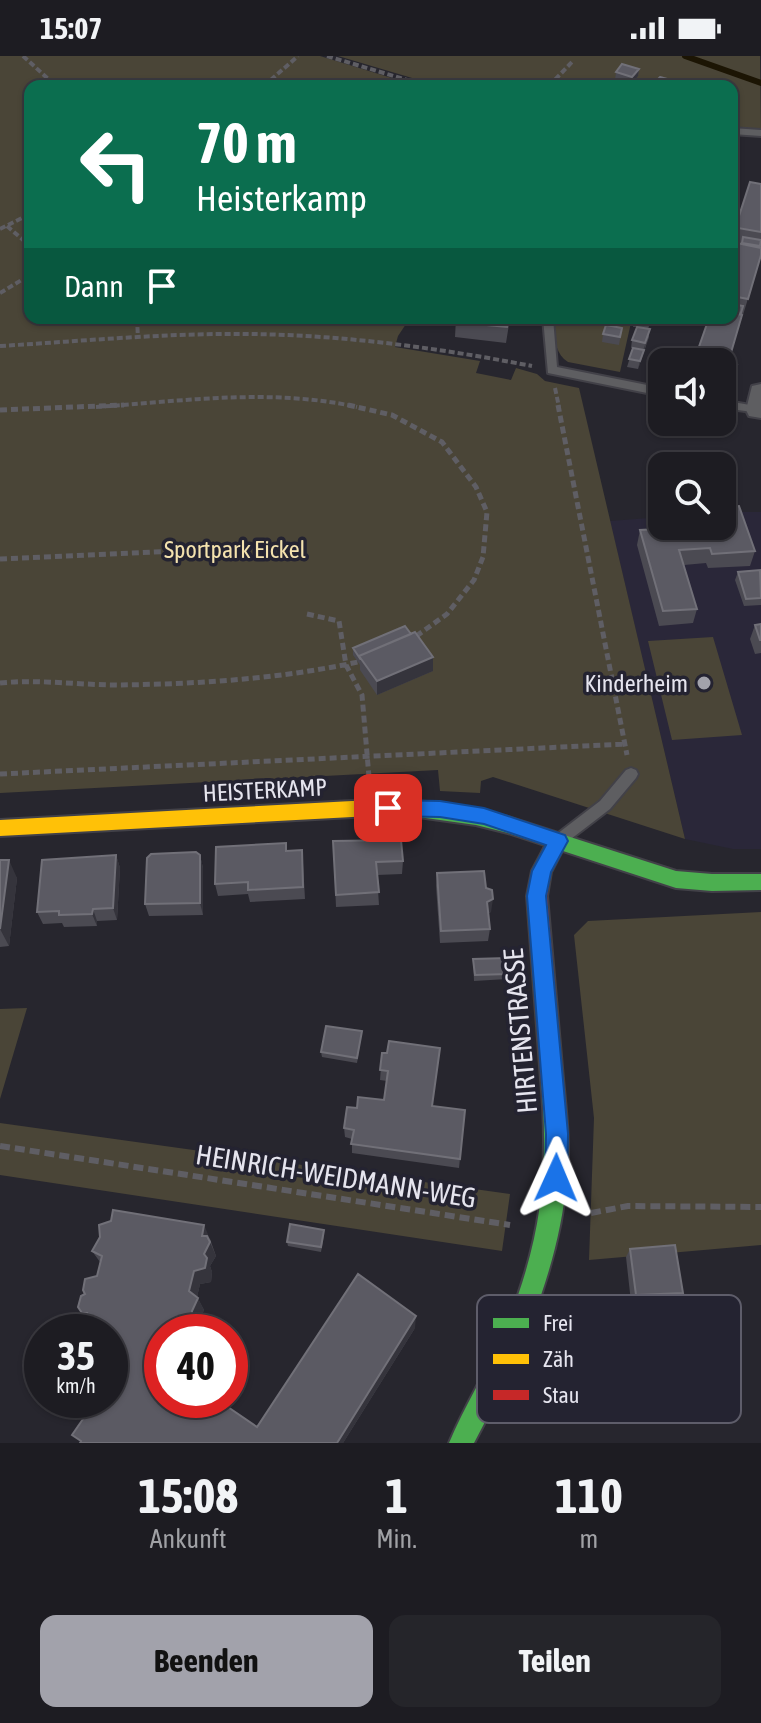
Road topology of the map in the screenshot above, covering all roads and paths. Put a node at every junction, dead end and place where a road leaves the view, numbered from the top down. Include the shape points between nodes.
1 (23, 56) edge
2 (298, 56) edge
3 (327, 56) edge
4 (572, 62) dead end
5 (49, 80) edge
6 (271, 80) edge
7 (407, 80) edge
8 (555, 80) edge
9 (738, 131) edge
10 (761, 133) edge
11 (24, 217) edge
12 (7, 226) junction
13 (0, 229) edge
14 (24, 241) edge
15 (24, 279) edge
16 (0, 293) edge
17 (137, 324) edge
18 (548, 324) edge
19 (138, 339) junction
20 (0, 346) edge
21 (552, 370) junction
22 (648, 389) edge
23 (736, 404) edge
24 (760, 404) edge
25 (0, 410) edge
26 (285, 546) dead end
27 (0, 559) edge
28 (307, 614) dead end
29 (410, 640) edge
30 (358, 662) edge
31 (346, 665) junction
32 (0, 683) edge
33 (625, 744) junction
34 (367, 756) junction
35 (0, 774) edge
36 (631, 774) joint
37 (371, 808) junction
38 (0, 828) edge
39 (558, 841) junction
40 (761, 882) edge
41 (0, 1146) edge
42 (761, 1207) edge
43 (550, 1222) junction
44 (529, 1295) edge

1 - 5 path
2 - 6 path
3 - 7 path
4 - 8 path
9 - 10 lane
11 - 12 path
12 - 13 path
12 - 14 path
15 - 16 path
17 - 19 path
18 - 21 lane
19 - 20 path
19 - 21 path via 320,337 433,348
21 - 22 lane
21 - 33 path
23 - 24 lane
25 - 29 path via 313,399 353,403 426,431 461,458 488,516 481,574 457,604
26 - 27 path
28 - 31 path via 339,621
30 - 31 path
31 - 32 path via 246,678 116,685
31 - 34 path via 362,695
33 - 34 path
33 - 36 path
34 - 35 path
34 - 37 path
36 - 39 lane via 605,805
37 - 38 street, HEISTERKAMP
37 - 39 street, HEISTERKAMP via 484,816
39 - 40 street, HEISTERKAMP via 665,877
39 - 43 street, HIRTENSTRASSE via 542,871 537,896 557,1134
41 - 43 path, HEINRICH-WEIDMANN-WEG via 506,1225
42 - 43 path, HEINRICH-WEIDMANN-WEG via 628,1206
43 - 44 street, HIRTENSTRASSE

